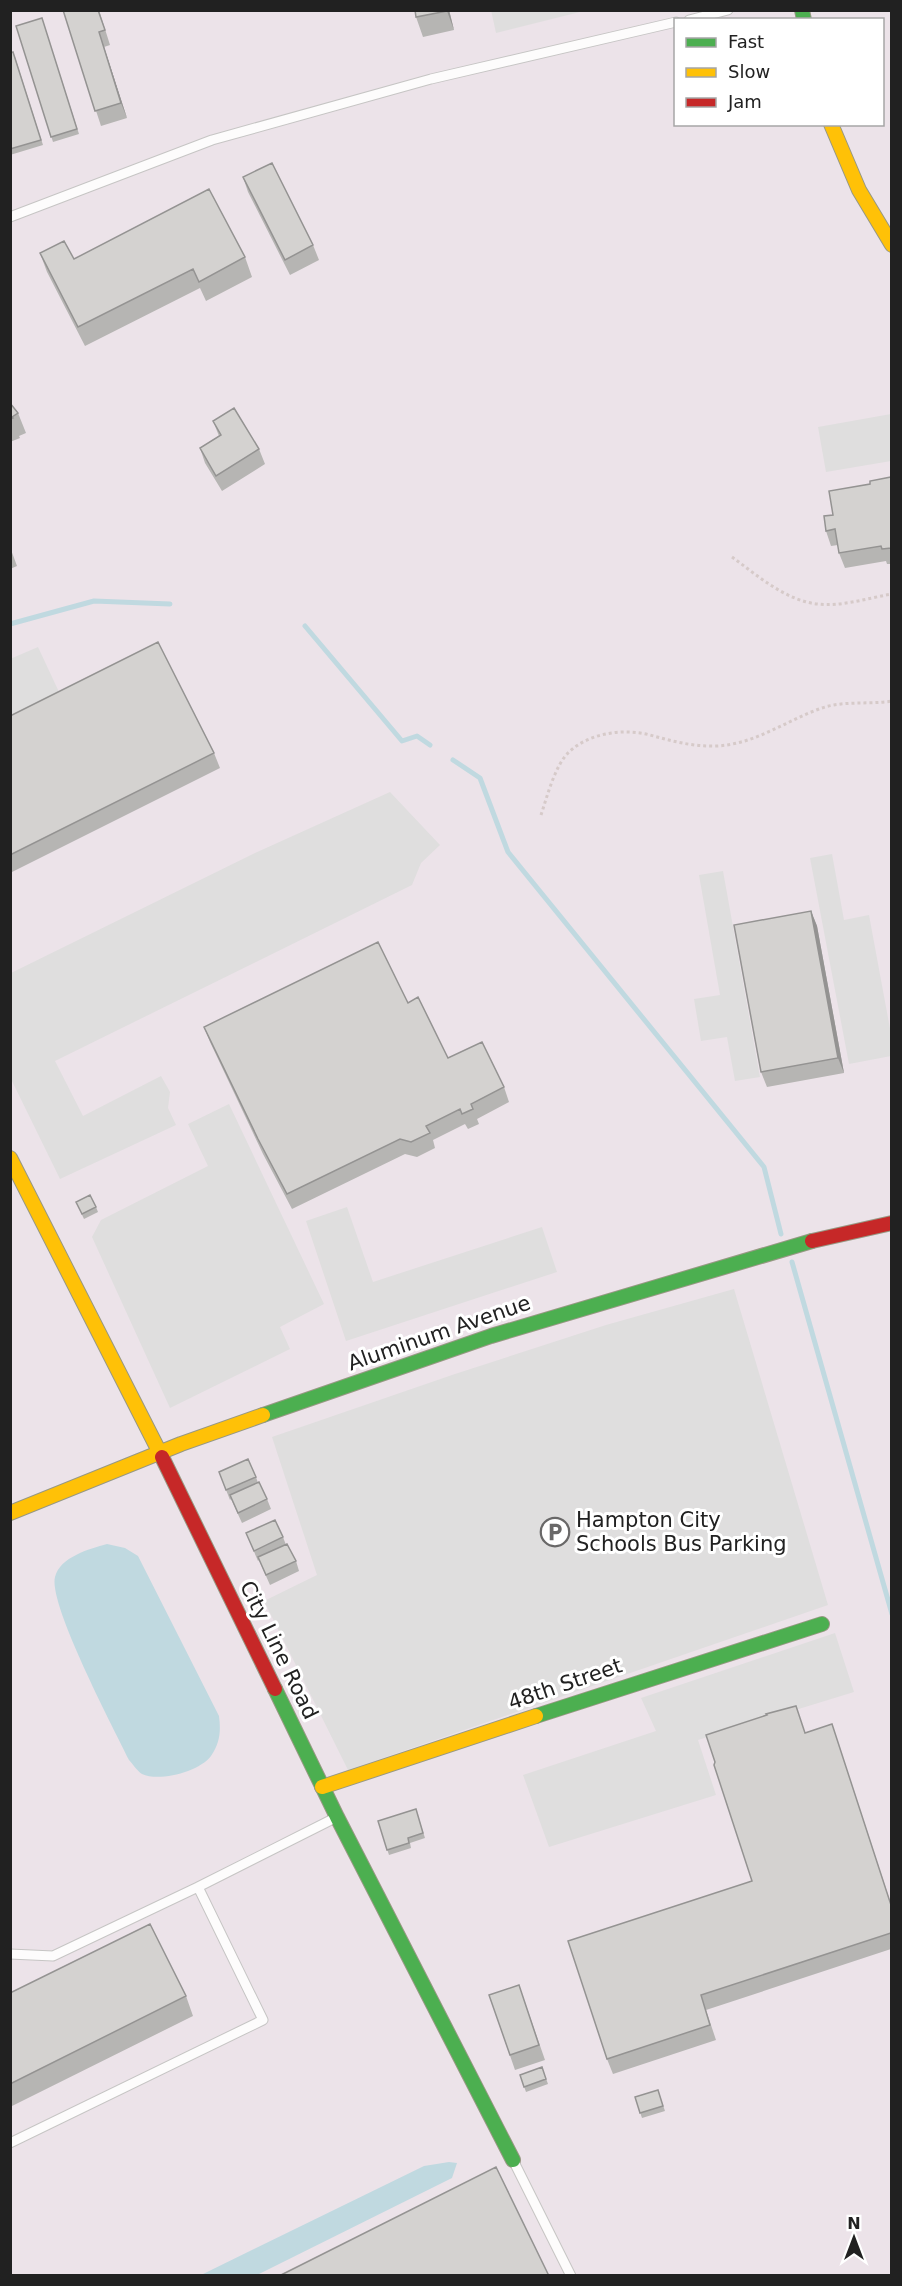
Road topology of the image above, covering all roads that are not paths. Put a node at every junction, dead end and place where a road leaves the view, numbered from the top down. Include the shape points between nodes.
1 (728, 10) edge
2 (697, 18) edge
3 (674, 22) edge
4 (832, 126) edge
5 (10, 217) edge
6 (891, 245) edge
7 (10, 1158) edge
8 (891, 1223) edge
9 (160, 1452) junction
10 (10, 1513) edge
11 (822, 1624) dead end
12 (322, 1787) junction
13 (337, 1817) junction
14 (198, 1887) junction
15 (10, 1954) edge
16 (10, 2143) edge
17 (513, 2160) joint
18 (571, 2276) edge

1 - 2 lane
3 - 5 lane via 431,79 212,140
4 - 6 street via 859,190
7 - 9 street, City Line Road
8 - 9 street, Aluminum Avenue via 810,1242 491,1336
9 - 10 street, Aluminum Avenue
9 - 12 street, City Line Road
11 - 12 street, 48th Street
12 - 13 street, City Line Road
13 - 14 lane
13 - 17 street, City Line Road
14 - 15 lane via 53,1956
14 - 16 lane via 263,2020
17 - 18 lane

